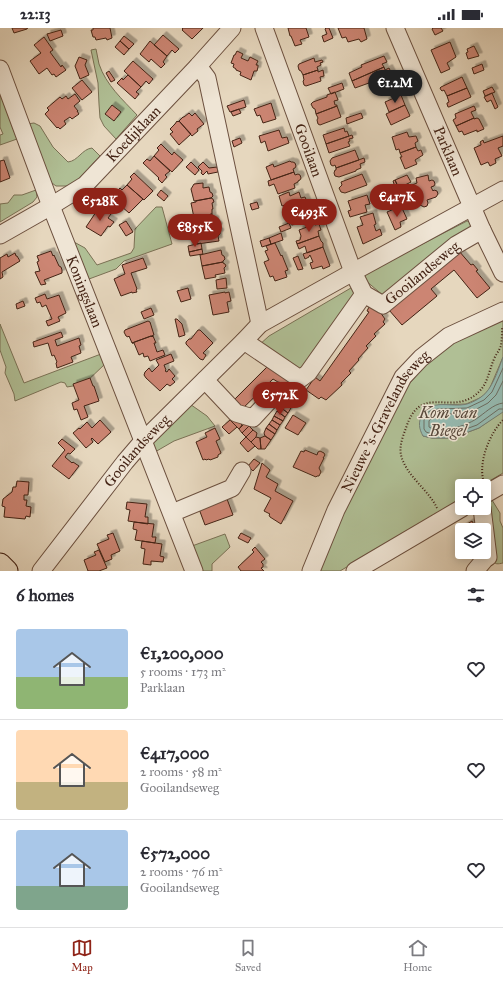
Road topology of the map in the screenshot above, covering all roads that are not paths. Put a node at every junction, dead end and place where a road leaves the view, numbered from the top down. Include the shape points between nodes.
1 (232, 28) edge
2 (264, 28) edge
3 (395, 28) edge
4 (198, 66) junction
5 (0, 69) edge
6 (503, 190) edge
7 (51, 206) junction
8 (473, 207) junction
9 (482, 230) junction
10 (0, 234) edge
11 (353, 272) junction
12 (503, 273) edge
13 (364, 294) junction
14 (501, 312) edge
15 (260, 324) junction
16 (244, 341) junction
17 (204, 380) junction
18 (278, 391) dead end
19 (143, 441) junction
20 (242, 471) dead end
21 (503, 484) edge
22 (491, 491) edge
23 (455, 512) edge
24 (172, 513) junction
25 (483, 515) edge
26 (0, 564) edge
27 (482, 567) edge
28 (7, 571) edge
29 (41, 571) edge
30 (194, 571) edge
31 (311, 571) edge
32 (355, 571) edge

1 - 4 street, Koedijklaan
2 - 11 street, Gooilaan
3 - 8 street, Parklaan
4 - 7 street, Koedijklaan via 85,185
4 - 15 street via 206,78
5 - 7 street, Koningslaan
6 - 8 street, Gooilandseweg
7 - 10 street, Koedijklaan
7 - 19 street, Koningslaan
8 - 9 street, Parklaan
8 - 11 street, Gooilandseweg
9 - 12 street, Parklaan
9 - 13 street, Gooilandseweg via 456,245 382,305
11 - 13 street, Gooilandseweg
11 - 15 street, Gooilandseweg
13 - 16 street, Gooilandseweg via 308,373 300,379
14 - 31 street, Nieuwe 's-Gravelandseweg via 448,336 403,377 336,510
15 - 16 street, Gooilandseweg
16 - 17 street, Gooilandseweg
17 - 18 street via 236,413 253,418
17 - 19 street, Gooilandseweg
19 - 24 street, Koningslaan
19 - 29 street, Gooilandseweg
20 - 24 street via 232,488
21 - 22 street
23 - 32 street
24 - 30 street, Koningslaan
25 - 27 street via 488,557
26 - 28 main road

